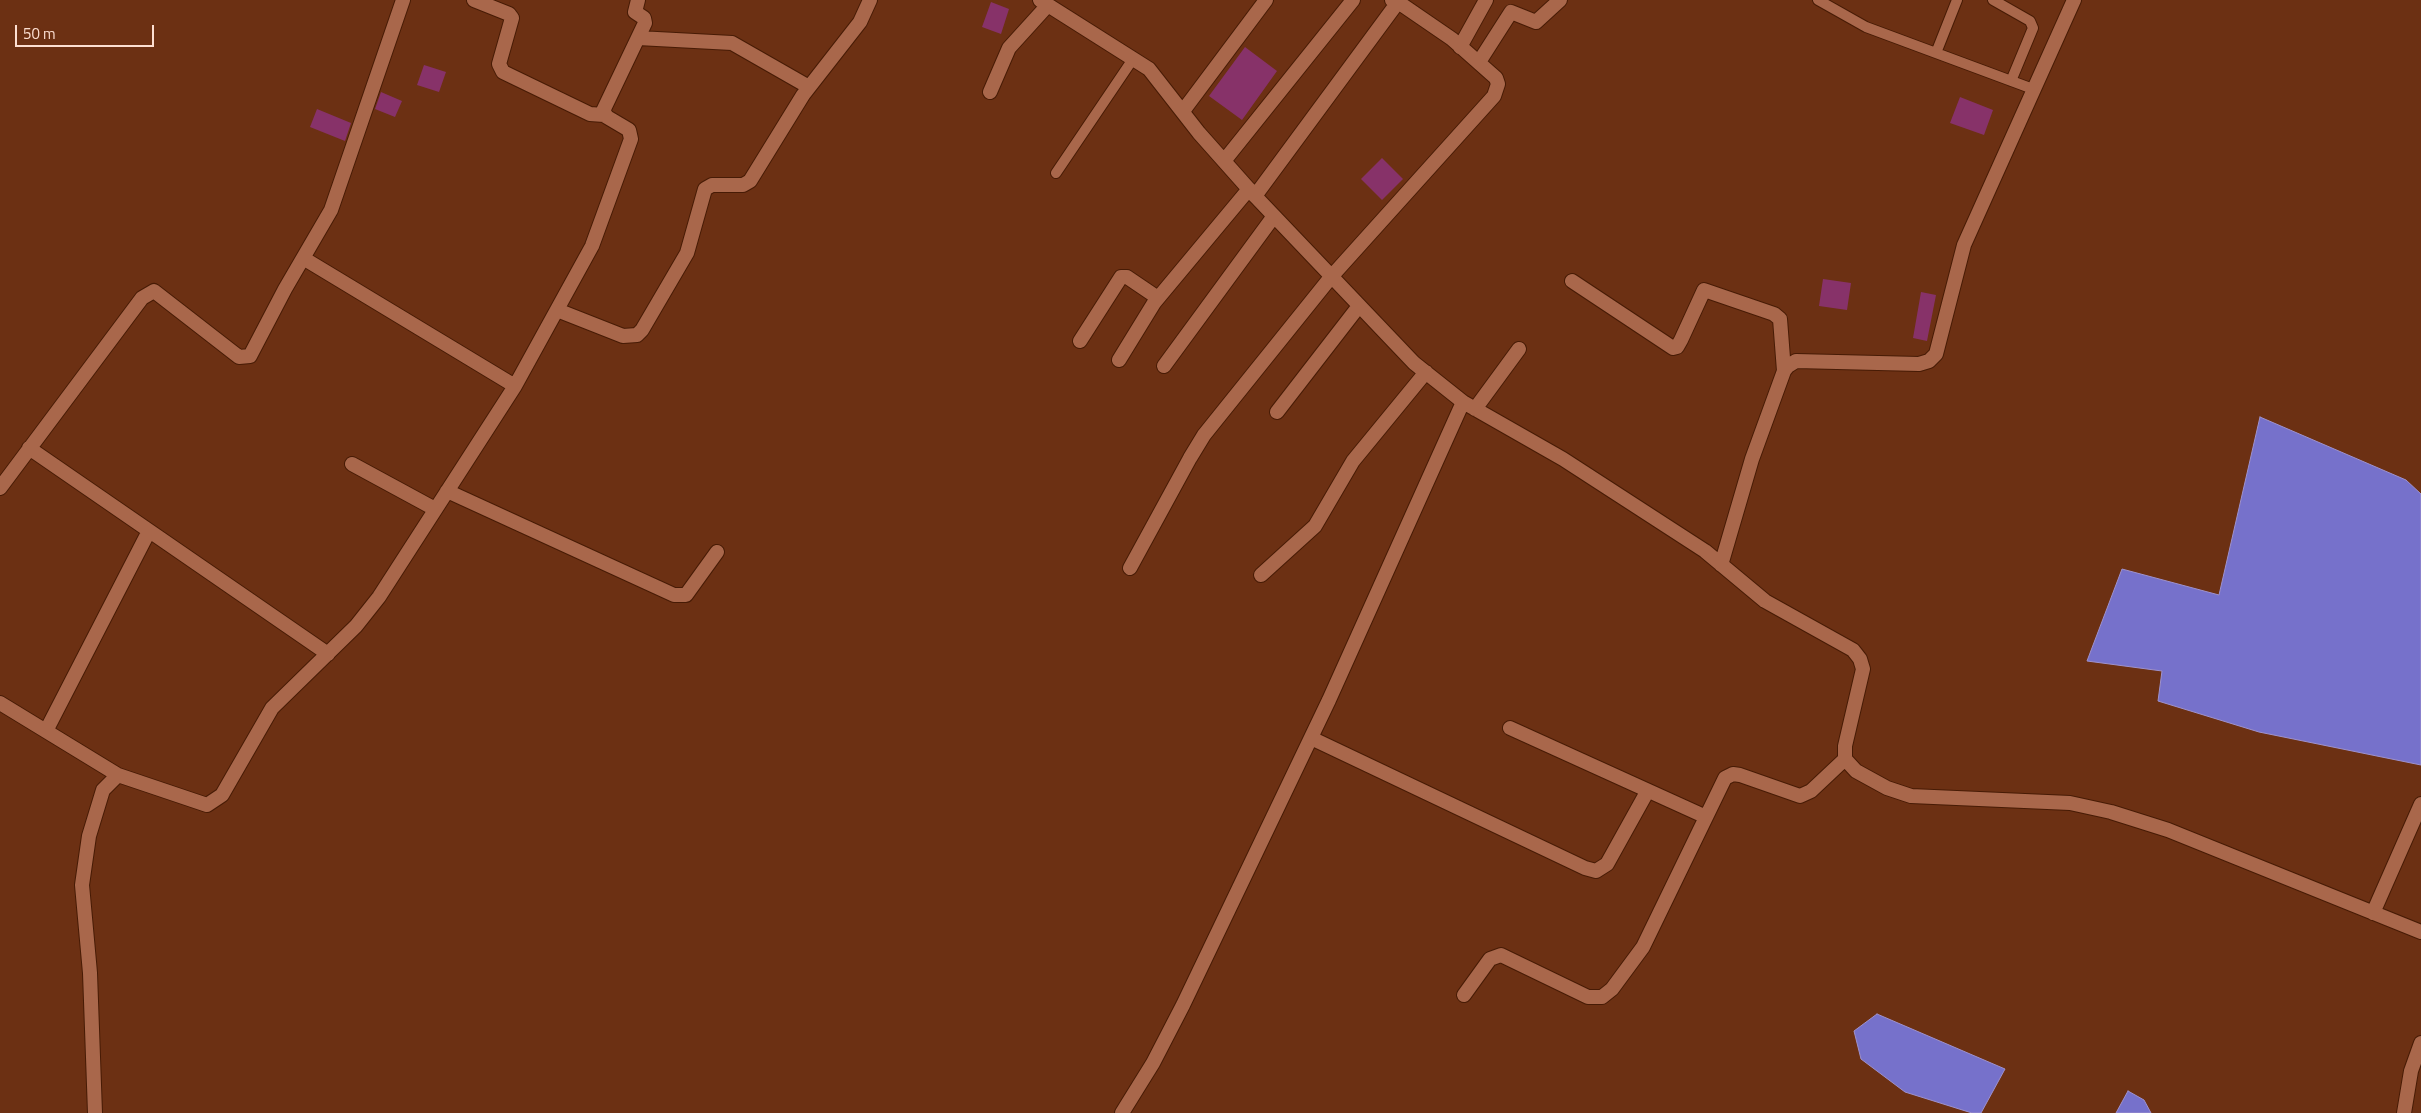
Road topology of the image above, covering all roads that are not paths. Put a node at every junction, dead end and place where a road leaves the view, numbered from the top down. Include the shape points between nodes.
1 (403, 0) edge
2 (474, 0) edge
3 (638, 0) edge
4 (870, 0) edge
5 (1266, 0) edge
6 (1352, 0) edge
7 (1486, 0) edge
8 (1560, 0) edge
9 (1818, 0) edge
10 (1957, 0) edge
11 (1993, 0) edge
12 (2074, 0) edge
13 (1395, 1) edge
14 (1044, 2) edge
15 (638, 38) junction
16 (1460, 46) junction
17 (1936, 53) junction
18 (1133, 58) junction
19 (1479, 62) junction
20 (2011, 81) junction
21 (809, 87) junction
22 (2033, 89) junction
23 (990, 92) dead end
24 (1183, 111) junction
25 (604, 115) junction
26 (1224, 160) junction
27 (1056, 173) dead end
28 (1252, 192) junction
29 (1274, 216) junction
30 (303, 258) junction
31 (1331, 277) junction
32 (1572, 282) dead end
33 (1158, 298) junction
34 (1359, 306) junction
35 (557, 310) junction
36 (1080, 341) dead end
37 (1519, 349) dead end
38 (1119, 360) dead end
39 (1164, 366) dead end
40 (1784, 371) junction
41 (1426, 372) junction
42 (516, 386) junction
43 (1463, 402) junction
44 (1475, 409) junction
45 (1277, 412) dead end
46 (29, 448) junction
47 (352, 464) dead end
48 (0, 488) edge
49 (447, 491) junction
50 (435, 509) junction
51 (149, 531) junction
52 (717, 552) dead end
53 (1721, 565) junction
54 (1130, 568) dead end
55 (1261, 575) dead end
56 (328, 654) junction
57 (0, 703) edge
58 (1510, 728) dead end
59 (46, 731) junction
60 (1311, 738) junction
61 (1845, 759) junction
62 (118, 775) junction
63 (1647, 792) junction
64 (2421, 804) edge
65 (1704, 816) junction
66 (2373, 913) junction
67 (2421, 932) edge
68 (1464, 995) dead end
69 (2421, 1042) edge
70 (95, 1113) edge
71 (1122, 1113) edge
72 (2404, 1113) edge

1 - 30 street via 331,210
2 - 25 street via 512,18 499,64 503,72 590,114
3 - 15 street via 635,12 645,21
4 - 21 street via 860,22
5 - 24 street
6 - 26 street
7 - 16 street
8 - 19 street via 1536,22 1511,12
9 - 17 lane via 1866,27
10 - 17 lane
11 - 20 lane via 2030,21 2033,28
12 - 22 street
13 - 16 street
13 - 28 street
14 - 18 street
14 - 23 street via 1013,43
15 - 21 street via 732,43
15 - 25 street via 603,111
16 - 19 street
17 - 20 lane
18 - 24 street via 1149,69
18 - 27 lane
19 - 31 street via 1496,78 1498,84 1494,96
20 - 22 lane
21 - 35 street via 747,184 712,185 705,189 687,253 637,335 623,336
22 - 40 street via 1964,245 1936,354 1919,364 1796,361
24 - 26 street
25 - 35 street via 629,130 631,139 592,246
26 - 28 street
28 - 29 street
28 - 33 street
29 - 31 street
29 - 39 street
30 - 42 street
30 - 46 street via 250,356 239,357 154,291 142,298
31 - 34 street
31 - 54 street via 1204,435
32 - 40 street via 1673,348 1681,340 1704,290 1774,314 1780,319
33 - 36 street via 1127,277 1121,277
33 - 38 street
34 - 41 street
34 - 45 street
35 - 42 street
37 - 44 street
40 - 53 street via 1752,459
41 - 43 street
41 - 55 street via 1354,461 1315,526
42 - 49 street
43 - 44 street
43 - 60 street
44 - 53 street via 1563,459 1705,551
46 - 48 street
46 - 51 street
47 - 50 street
49 - 50 street
49 - 52 street via 674,595 686,595
50 - 56 street via 379,597
51 - 56 street
51 - 59 street
53 - 61 street via 1765,601 1853,650 1860,659 1863,669 1848,730
56 - 62 street via 272,708 222,795 207,805
57 - 59 street
58 - 63 street
59 - 62 street
60 - 63 street via 1596,871 1607,864
60 - 71 street via 1183,1005 1154,1062
61 - 65 street via 1811,791 1800,796 1740,775 1729,775
61 - 66 street via 1856,771 1887,788 1911,796 2070,803 2111,812 2168,830
62 - 70 street via 103,790 89,836 82,885 90,973
63 - 65 street
64 - 66 street
65 - 68 street via 1646,942 1612,989 1602,997 1588,996 1502,955 1490,959
66 - 67 street
69 - 72 street via 2411,1071

